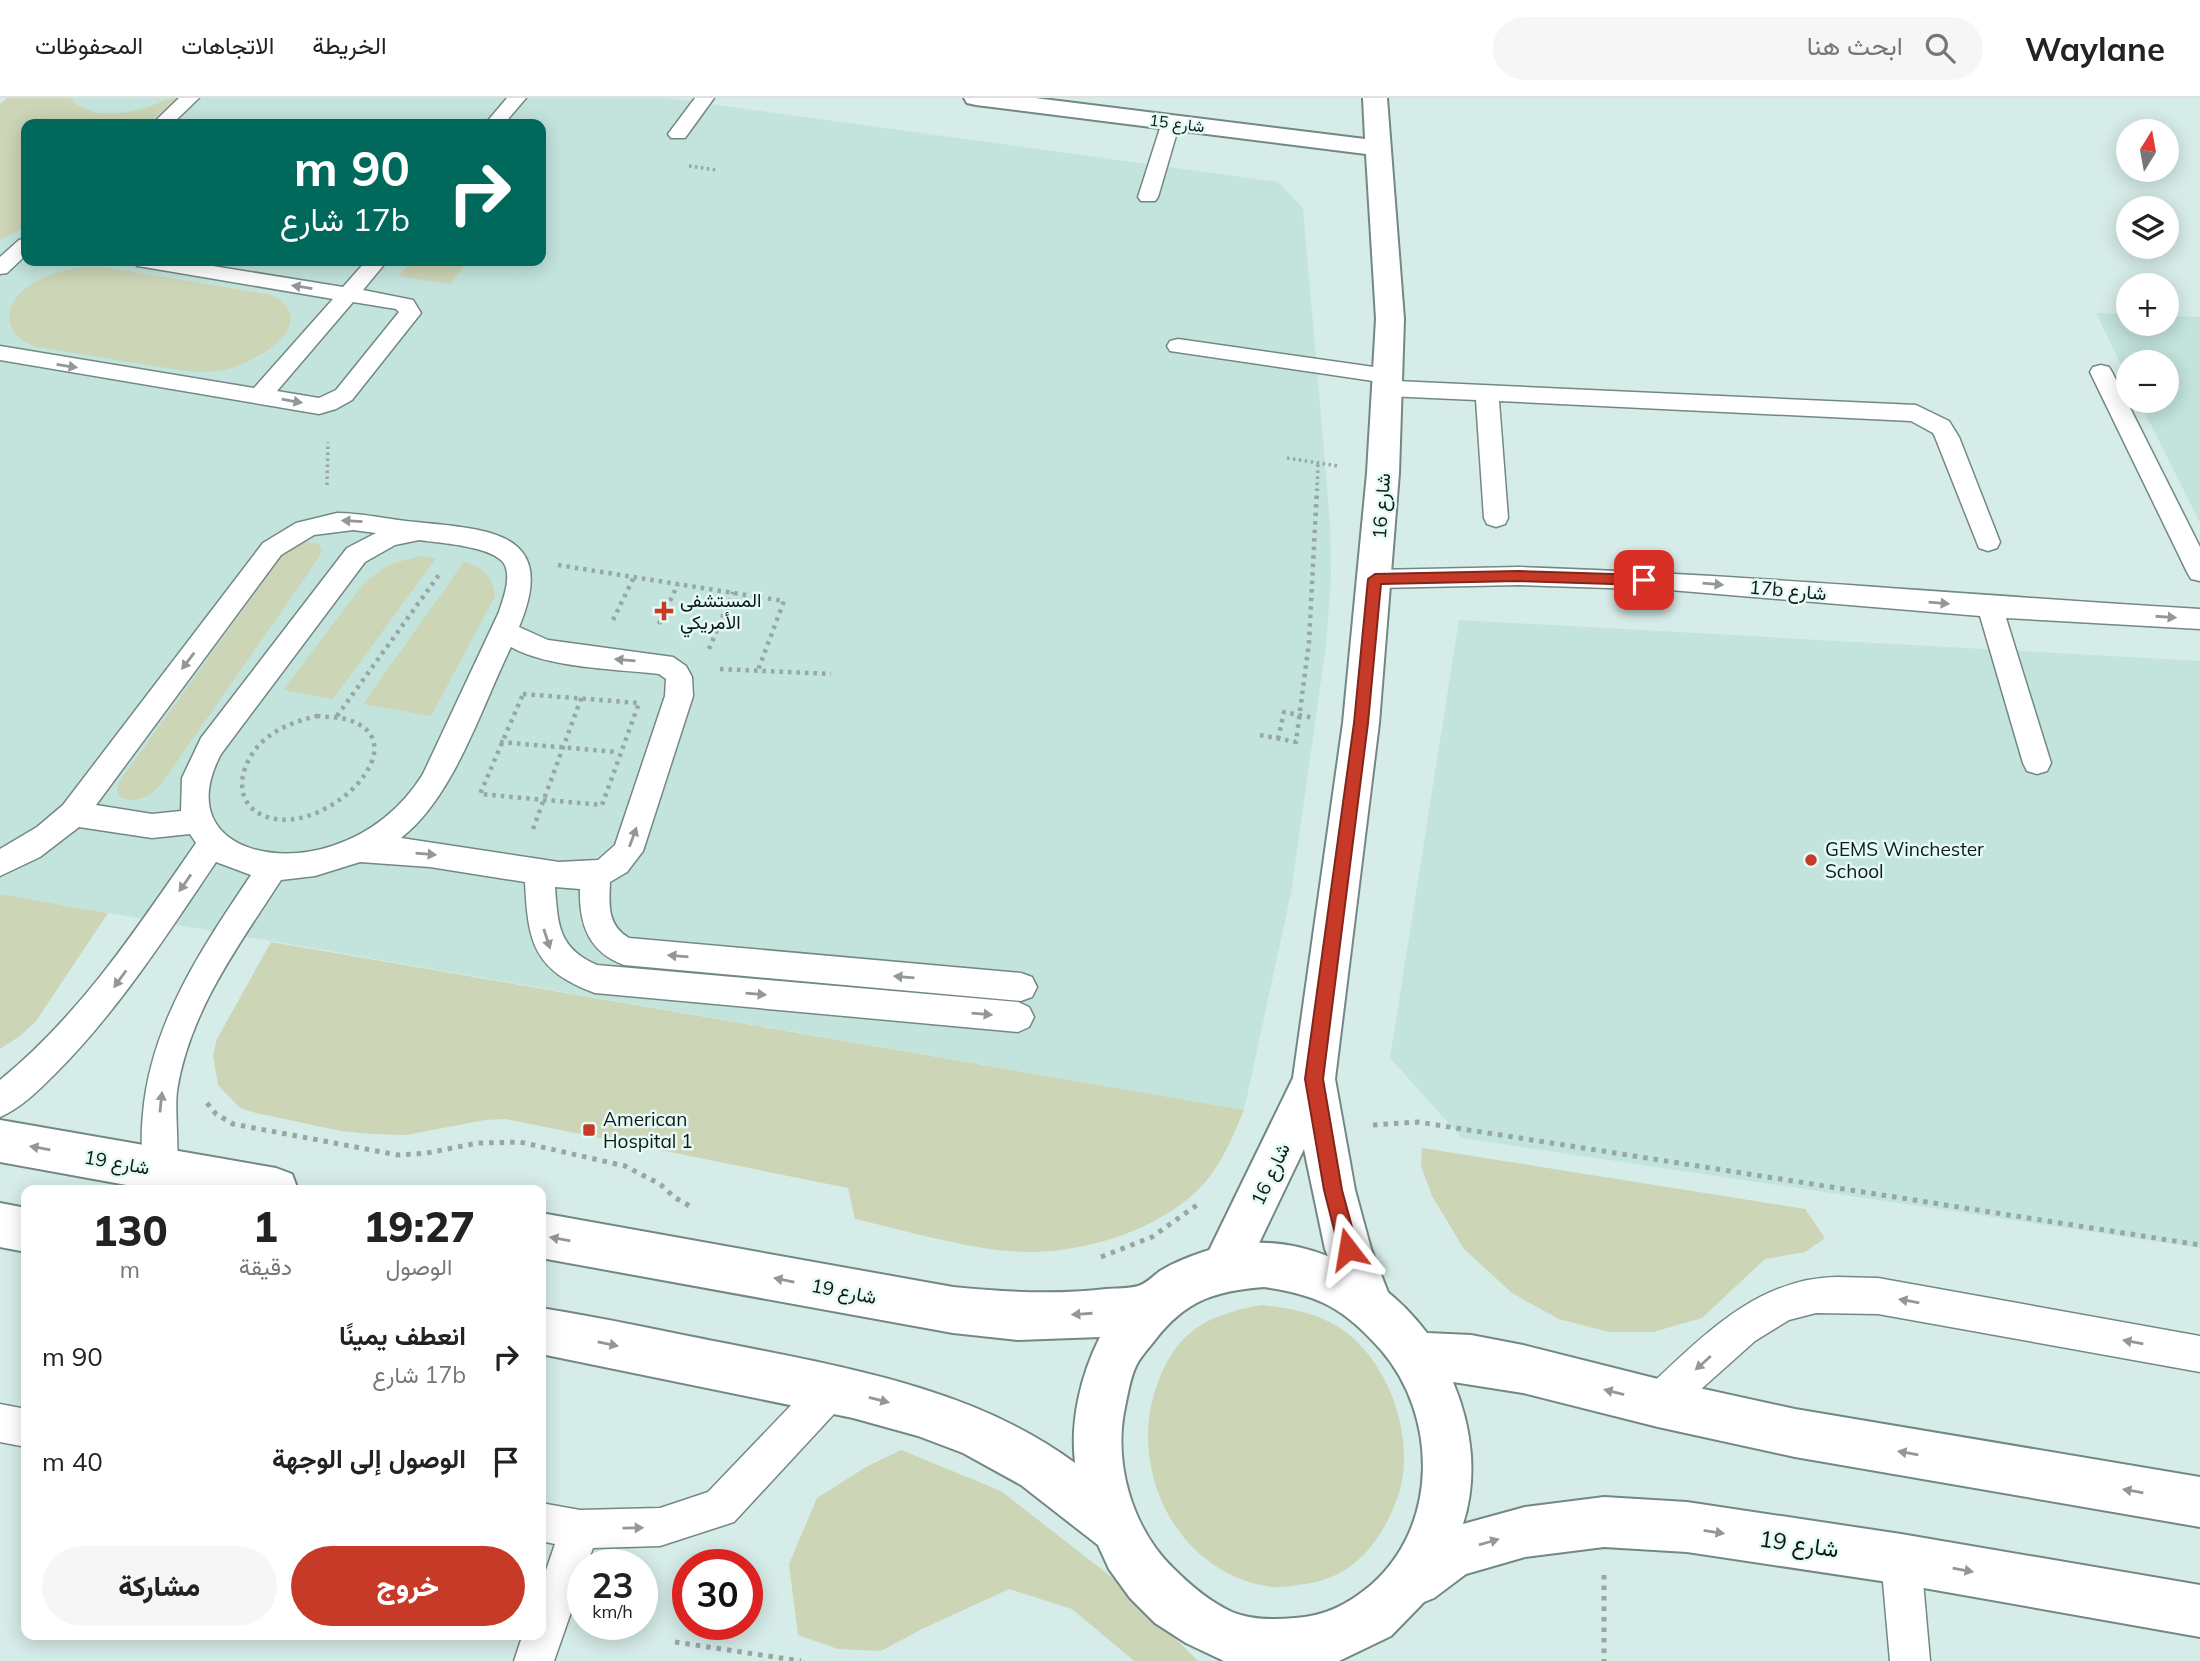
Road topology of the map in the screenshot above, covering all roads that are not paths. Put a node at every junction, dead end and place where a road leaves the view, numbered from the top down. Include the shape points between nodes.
1 (190, 98) edge
2 (514, 98) edge
3 (705, 98) edge
4 (976, 98) edge
5 (1375, 98) edge
6 (167, 119) edge
7 (498, 119) edge
8 (1171, 122) junction
9 (678, 134) dead end
10 (1378, 148) junction
11 (1148, 197) dead end
12 (21, 249) edge
13 (174, 266) edge
14 (373, 266) edge
15 (0, 268) edge
16 (347, 295) junction
17 (1178, 346) dead end
18 (5, 361) edge
19 (2101, 372) dead end
20 (1388, 382) junction
21 (1486, 391) junction
22 (260, 396) junction
23 (1496, 518) dead end
24 (419, 531) junction
25 (1988, 542) dead end
26 (2200, 572) edge
27 (1375, 579) junction
28 (1990, 607) junction
29 (2200, 620) edge
30 (504, 631) junction
31 (2037, 763) dead end
32 (73, 814) junction
33 (205, 832) junction
34 (358, 849) junction
35 (0, 863) edge
36 (273, 867) junction
37 (528, 870) junction
38 (595, 875) junction
39 (1314, 1079) junction
40 (0, 1101) edge
41 (0, 1140) edge
42 (161, 1170) junction
43 (247, 1185) edge
44 (0, 1225) edge
45 (21, 1229) edge
46 (546, 1236) edge
47 (1224, 1267) junction
48 (1370, 1305) junction
49 (1150, 1308) junction
50 (546, 1332) edge
51 (2200, 1354) edge
52 (1415, 1356) junction
53 (833, 1388) junction
54 (1658, 1403) junction
55 (0, 1423) edge
56 (21, 1427) edge
57 (2200, 1502) edge
58 (546, 1523) edge
59 (1113, 1527) junction
60 (580, 1529) junction
61 (1901, 1559) junction
62 (1408, 1586) junction
63 (2200, 1611) edge
64 (546, 1627) edge
65 (541, 1640) edge
66 (534, 1661) edge
67 (1910, 1661) edge

1 - 6 lane
2 - 7 lane
3 - 9 lane
4 - 8 main road, شارع 15
5 - 10 main road, شارع 16
8 - 10 main road, شارع 15
8 - 11 lane
10 - 20 main road, شارع 16 via 1390,318
12 - 15 lane
16 -> 13 lane
14 - 16 lane
16 - 22 lane
22 -> 16 lane via 328,404 344,395 410,313 405,305
17 - 20 lane
18 -> 22 lane
19 - 26 lane
20 - 21 lane
20 - 27 main road, شارع 16
21 - 23 lane
21 - 25 lane via 1916,413 1941,427 1947,436
24 - 30 lane via 493,542 516,558 522,584
24 -> 32 lane via 327,521 307,527 272,549
24 - 33 lane via 374,542 356,555 211,746 194,789
27 -> 28 lane, 17b شارع via 1518,576 1670,581
27 - 39 main road, شارع 16 via 1361,723
28 -> 29 lane, 17b شارع
28 - 31 lane
30 - 34 lane via 429,790 402,821
38 -> 30 lane via 628,851 687,669 531,646
32 - 33 lane
32 - 35 lane via 30,849
33 - 36 lane via 250,863
33 -> 40 lane via 117,984 46,1063
34 - 36 lane via 320,862
34 -> 37 lane via 438,855
42 -> 36 lane via 158,1127 173,1041 207,967
37 - 38 lane
37 -> 38 lane via 552,952 570,969 595,979 1019,1002 624,950 599,933 594,918
39 - 47 main road, شارع 16
39 - 48 main road, شارع 16 via 1348,1249
42 -> 41 main road, شارع 19
42 - 43 main road, شارع 19
44 - 45 main road
49 -> 46 main road, شارع 19 via 1018,1317 953,1310
47 - 48 main road via 1264,1264 1305,1271 1339,1284
47 - 49 main road via 1185,1282
48 - 52 main road
49 - 59 main road via 1117,1352 1099,1405 1097,1466
50 -> 53 main road
51 -> 54 lane via 1878,1296 1836,1294 1795,1299 1760,1317
54 -> 52 main road via 1523,1369
52 - 62 main road via 1440,1410 1448,1472 1437,1532
53 -> 59 main road via 906,1406 1002,1446 1064,1485
60 -> 53 lane via 660,1527 720,1508
57 -> 54 main road via 1795,1433
55 - 56 lane
58 - 60 lane
59 - 62 main road via 1141,1574 1179,1611 1225,1637 1275,1646 1326,1640 1372,1619
60 - 64 lane
62 -> 61 main road, شارع 19 via 1453,1552 1525,1532 1604,1522 1687,1527
61 -> 63 main road, شارع 19
61 - 67 lane
65 - 66 lane

